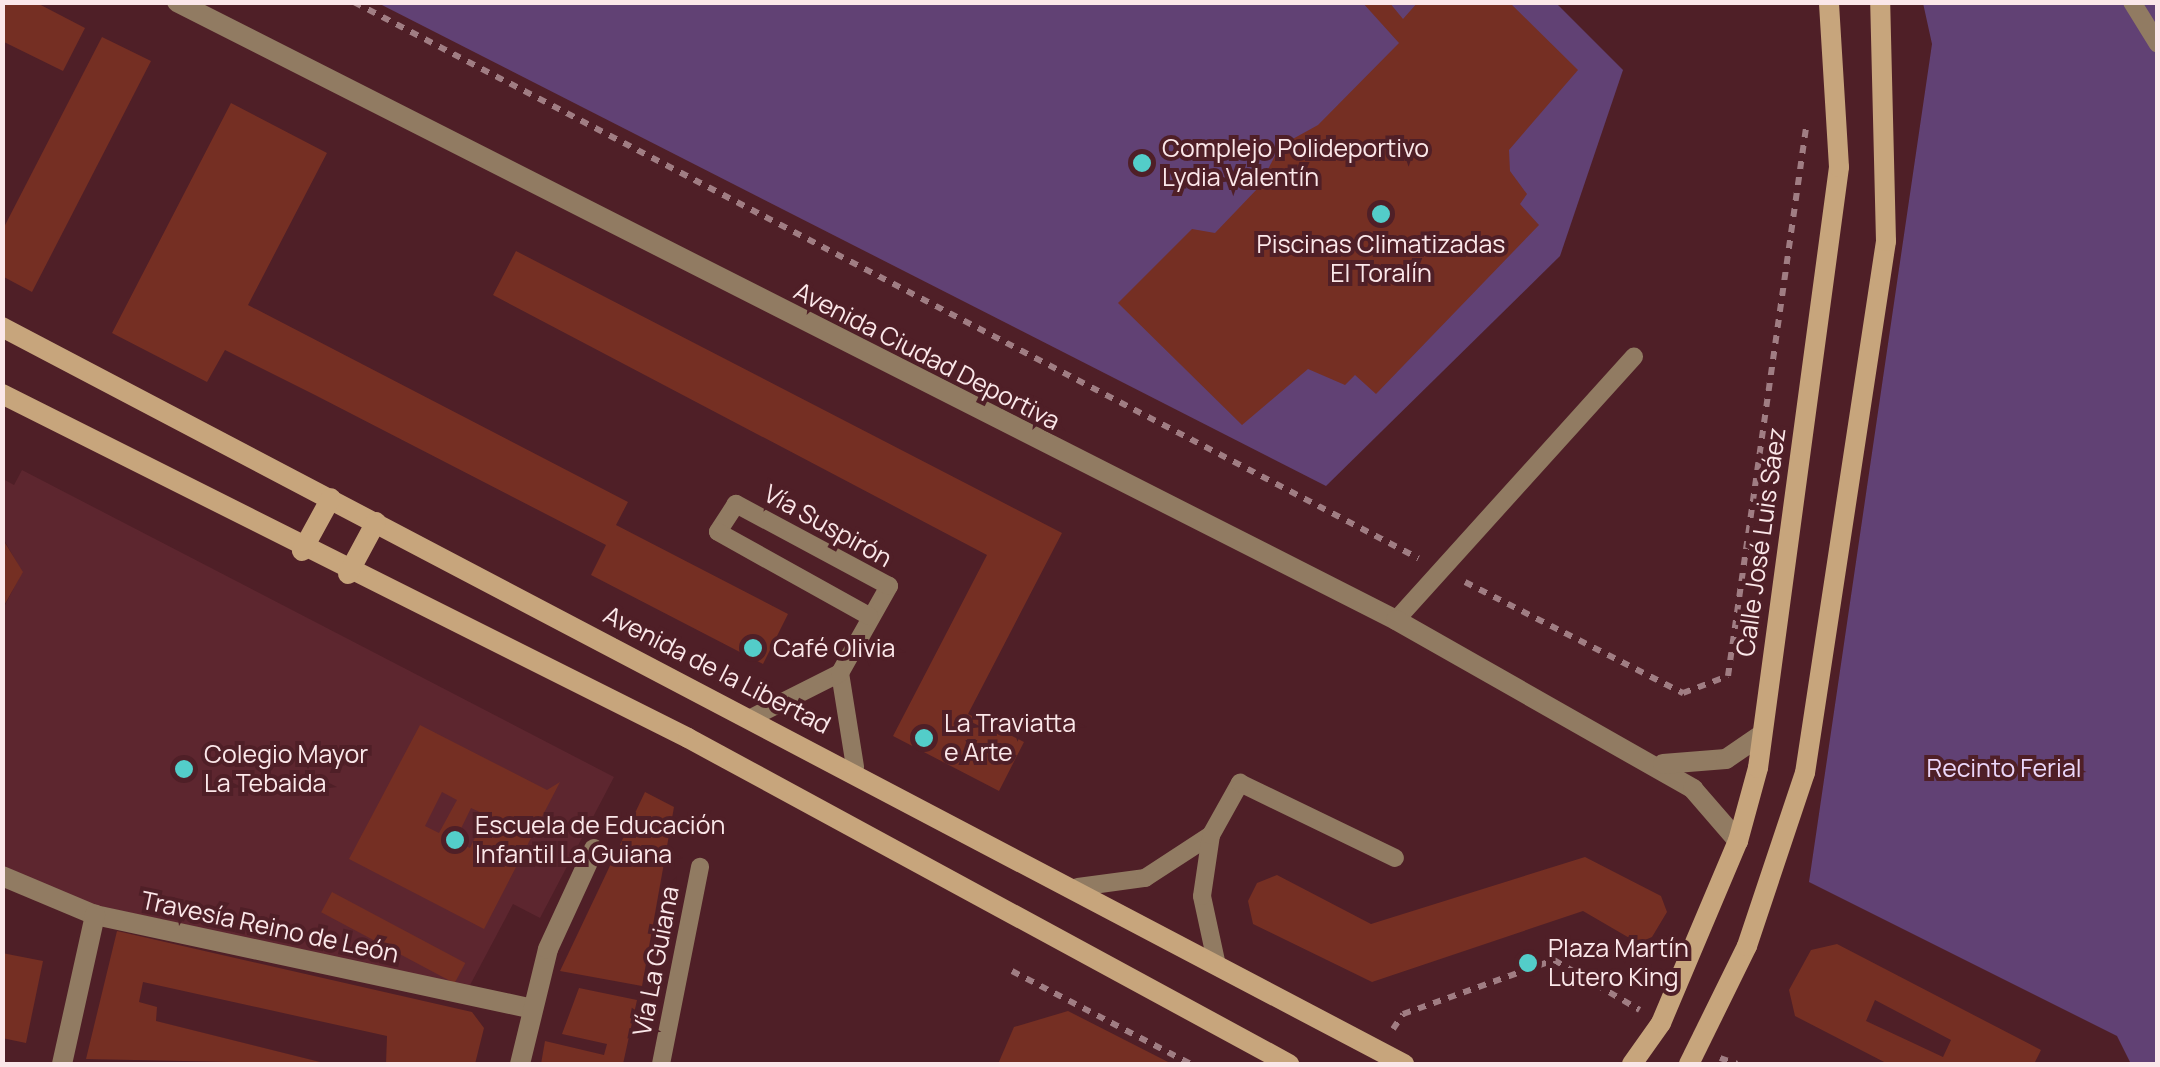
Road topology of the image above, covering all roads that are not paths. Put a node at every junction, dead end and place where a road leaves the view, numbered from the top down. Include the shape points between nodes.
1 (177, 2) edge
2 (1829, 2) edge
3 (1880, 2) edge
4 (2132, 2) edge
5 (2158, 44) edge
6 (2, 327) edge
7 (1634, 357) dead end
8 (2, 394) edge
9 (331, 498) junction
10 (376, 522) junction
11 (302, 551) junction
12 (348, 574) junction
13 (869, 616) junction
14 (1396, 620) junction
15 (840, 673) junction
16 (754, 717) junction
17 (1761, 735) junction
18 (1651, 762) junction
19 (854, 767) junction
20 (1211, 834) junction
21 (1738, 841) junction
22 (594, 849) dead end
23 (1395, 858) dead end
24 (700, 868) dead end
25 (2, 876) edge
26 (1078, 887) junction
27 (96, 914) junction
28 (1216, 961) junction
29 (532, 1009) junction
30 (62, 1064) edge
31 (520, 1064) edge
32 (660, 1064) edge
33 (1289, 1064) edge
34 (1404, 1064) edge
35 (1632, 1064) edge
36 (1689, 1064) edge

1 - 14 street, Avenida Ciudad Deportiva
2 - 17 main road, Calle José Luis Sáez via 1838,166
3 - 36 main road via 1886,241 1805,773 1759,916
4 - 5 lane
6 - 9 main road, Avenida de la Libertad
7 - 14 lane
8 - 11 main road
9 - 10 main road, Avenida de la Libertad
9 - 11 main road
10 - 12 main road
10 - 16 main road, Avenida de la Libertad
11 - 12 main road
12 - 33 main road via 688,738
13 - 13 lane, Vía Suspirón via 889,586 736,504 718,532
13 - 15 lane, Vía Suspirón
14 - 18 street, Avenida Ciudad Deportiva
15 - 16 lane
15 - 19 lane
16 - 19 main road, Avenida de la Libertad
17 - 18 street via 1726,760
17 - 21 main road, Calle José Luis Sáez
18 - 21 street, Avenida Ciudad Deportiva via 1723,816
19 - 26 main road, Avenida de la Libertad
20 - 23 lane via 1240,783
20 - 26 lane via 1144,878
20 - 28 lane via 1202,896
21 - 35 main road, Calle José Luis Sáez via 1660,1022
22 - 29 street
24 - 32 lane, Vía La Guiana
25 - 27 street, Travesía Reino de León
26 - 28 main road, Avenida de la Libertad
27 - 29 street, Travesía Reino de León
27 - 30 street
28 - 34 main road, Avenida de la Libertad
29 - 31 street

